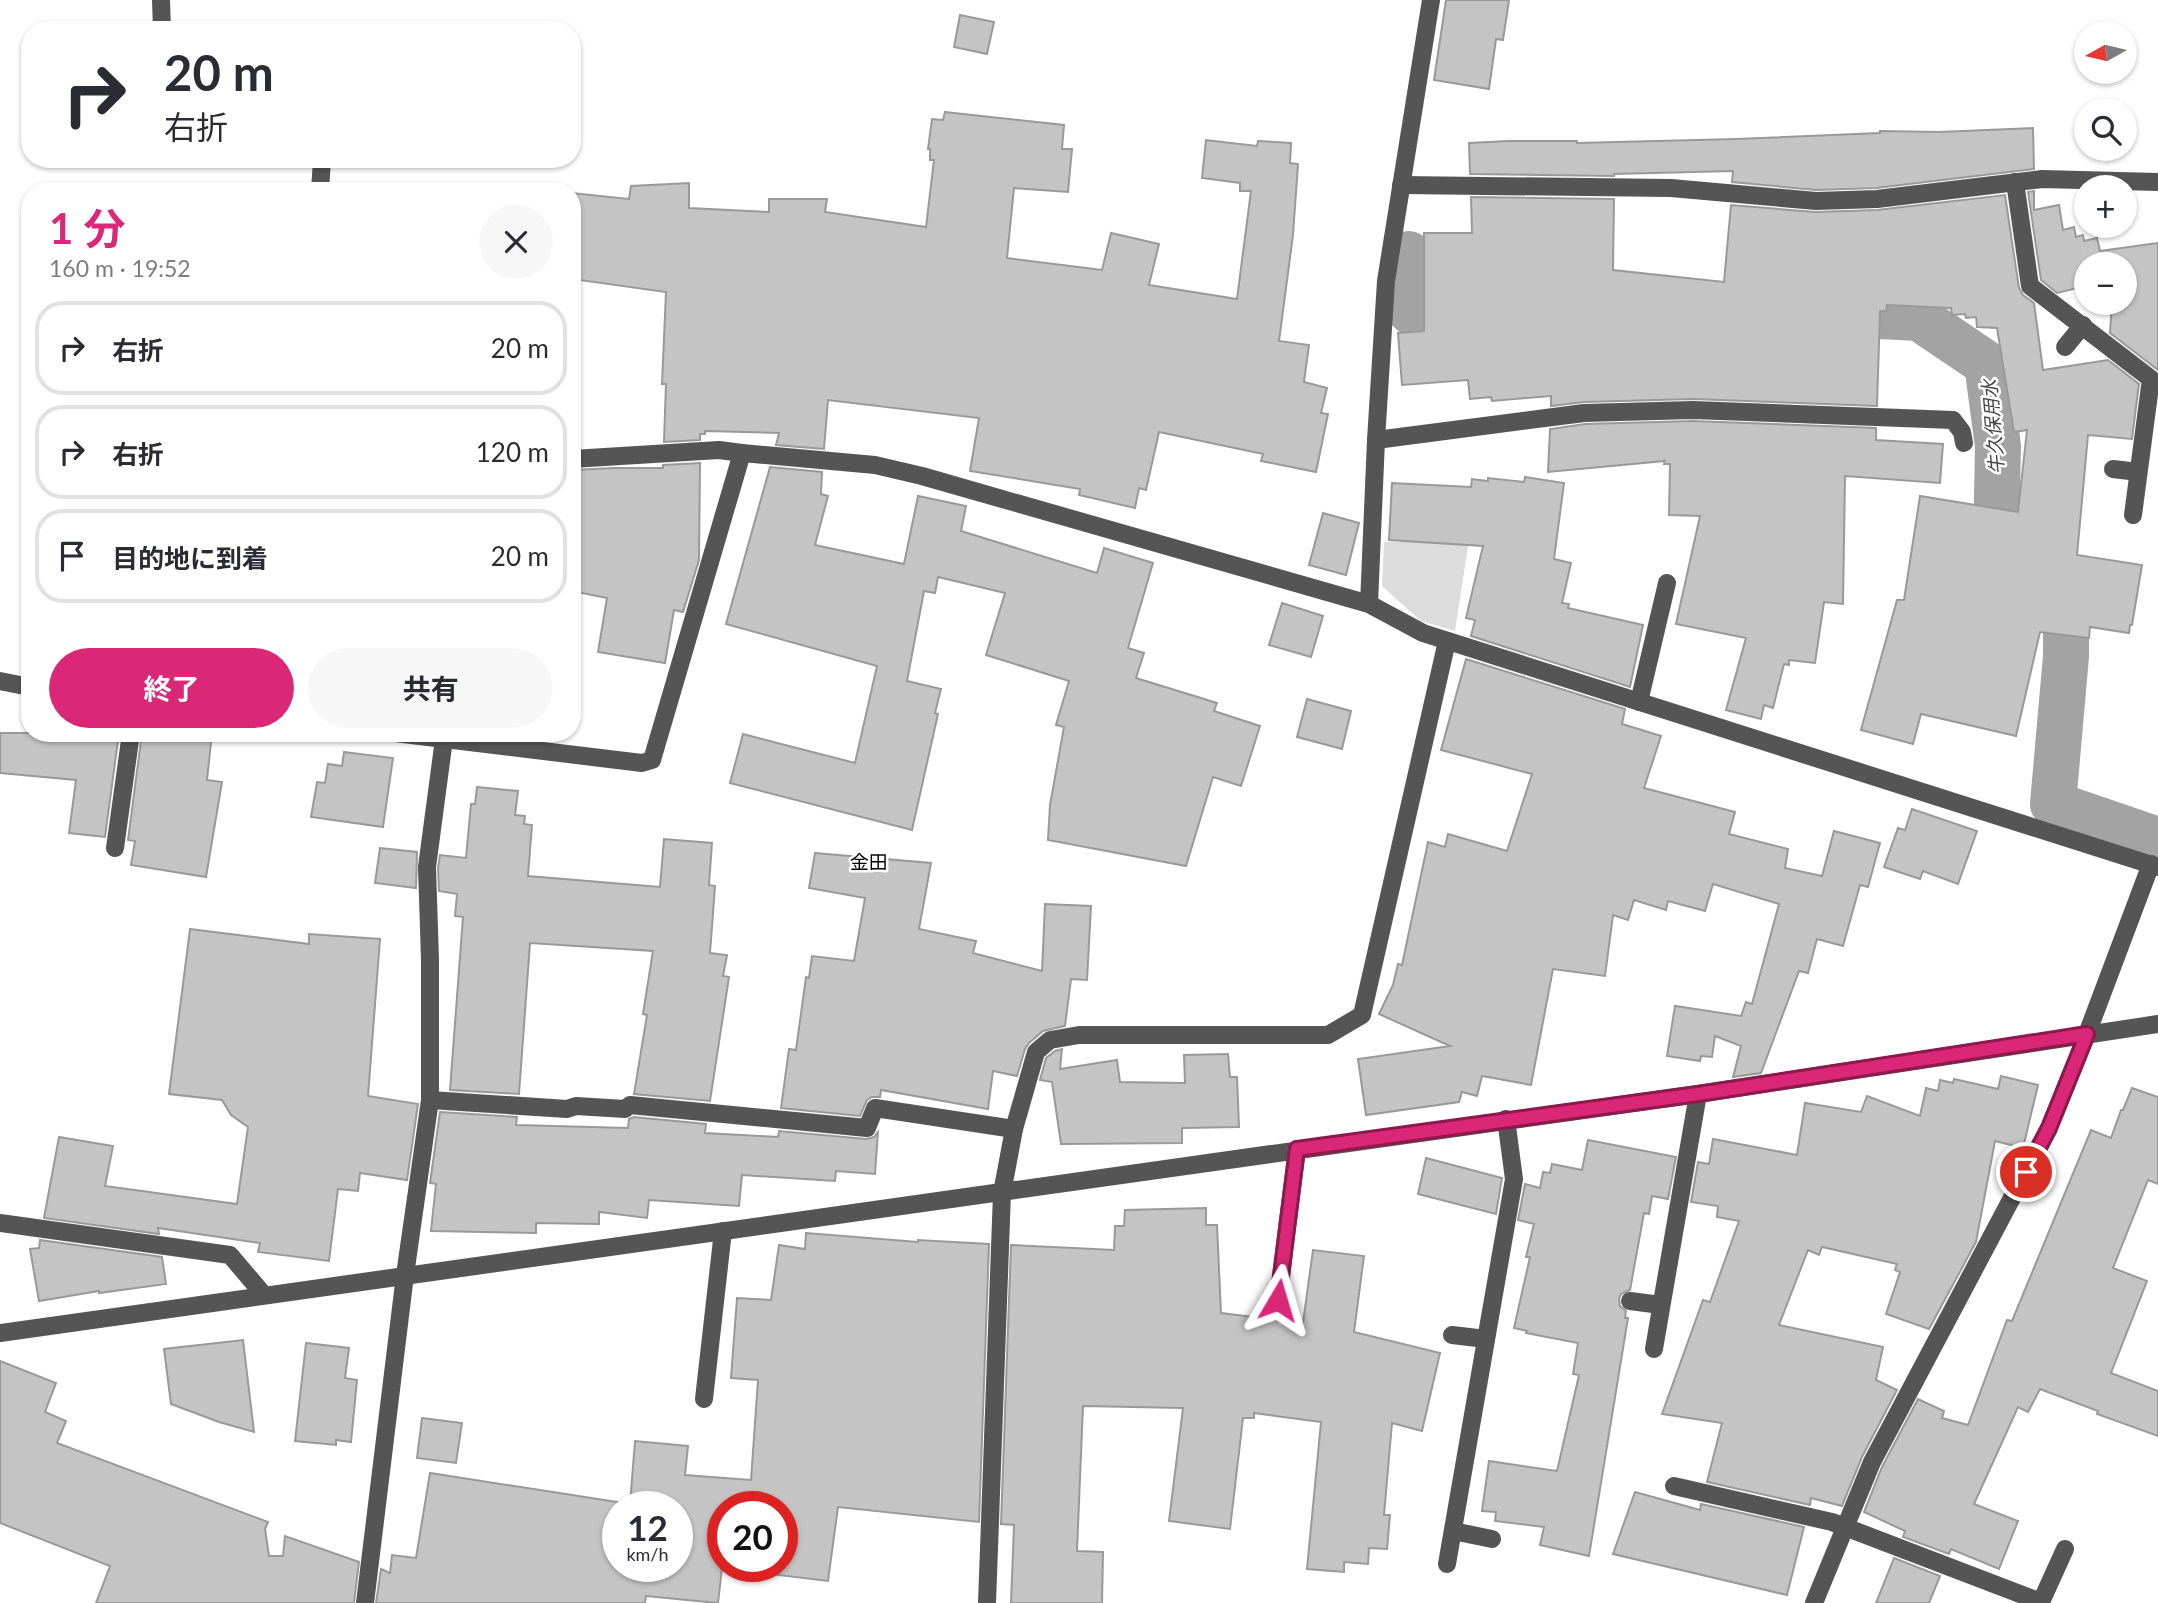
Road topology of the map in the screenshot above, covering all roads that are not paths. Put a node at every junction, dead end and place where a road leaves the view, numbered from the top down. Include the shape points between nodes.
1 (162, 0) edge
2 (1431, 0) edge
3 (162, 21) edge
4 (2015, 182) junction
5 (2158, 182) edge
6 (1401, 185) junction
7 (2083, 325) junction
8 (2065, 347) dead end
9 (1376, 440) junction
10 (1964, 443) dead end
11 (742, 453) junction
12 (581, 458) edge
13 (2113, 469) dead end
14 (2138, 472) junction
15 (2133, 515) dead end
16 (1667, 583) dead end
17 (1369, 604) junction
18 (1447, 640) junction
19 (0, 681) edge
20 (21, 685) edge
21 (1639, 702) junction
22 (130, 742) edge
23 (444, 742) edge
24 (469, 742) edge
25 (115, 848) dead end
26 (2154, 865) edge
27 (2158, 1024) edge
28 (2087, 1034) junction
29 (1698, 1094) junction
30 (430, 1100) junction
31 (1506, 1119) junction
32 (1013, 1129) junction
33 (1297, 1149) junction
34 (1002, 1193) junction
35 (0, 1223) edge
36 (723, 1231) junction
37 (405, 1275) junction
38 (264, 1295) junction
39 (1630, 1301) dead end
40 (1272, 1305) dead end
41 (1661, 1305) junction
42 (0, 1333) edge
43 (1452, 1335) dead end
44 (1486, 1339) junction
45 (1654, 1349) dead end
46 (704, 1399) dead end
47 (1674, 1486) dead end
48 (1845, 1527) junction
49 (1453, 1531) junction
50 (1492, 1539) dead end
51 (2065, 1549) dead end
52 (1447, 1564) dead end
53 (2041, 1602) edge
54 (365, 1603) edge
55 (987, 1603) edge
56 (1814, 1603) edge

1 - 3 street
2 - 6 street
4 - 5 street
4 - 6 street via 1877,199 1816,201 1671,188
4 - 7 street via 2030,286
6 - 9 street via 1386,281
7 - 8 street
7 - 14 street via 2151,379
9 - 10 street via 1584,413 1693,410 1953,420
9 - 17 street
11 - 12 street via 719,450
11 - 17 street via 875,465 922,476
11 - 24 street via 652,761
13 - 14 street
14 - 15 street
16 - 21 street
17 - 18 street via 1423,633
18 - 21 street
18 - 32 street via 1362,1015 1328,1035 1079,1035 1051,1040 1036,1052
19 - 20 street
21 - 26 street
22 - 25 street
23 - 30 street via 427,867
26 - 28 street
27 - 28 street
28 - 29 street
28 - 48 street via 2049,1128 1872,1462
29 - 31 street
29 - 41 street
30 - 32 street via 567,1109 625,1109 630,1104 867,1128 876,1108
30 - 37 street
31 - 33 street
31 - 44 street via 1514,1179
32 - 34 street
33 - 34 street
33 - 40 street via 1278,1300
34 - 36 street
34 - 55 street
35 - 38 street via 230,1255
36 - 37 street
36 - 46 street
37 - 38 street
37 - 54 street
38 - 42 street
39 - 41 street
41 - 45 street
43 - 44 street
44 - 49 street
47 - 48 street
48 - 53 street
48 - 56 street
49 - 50 street
49 - 52 street
51 - 53 street

